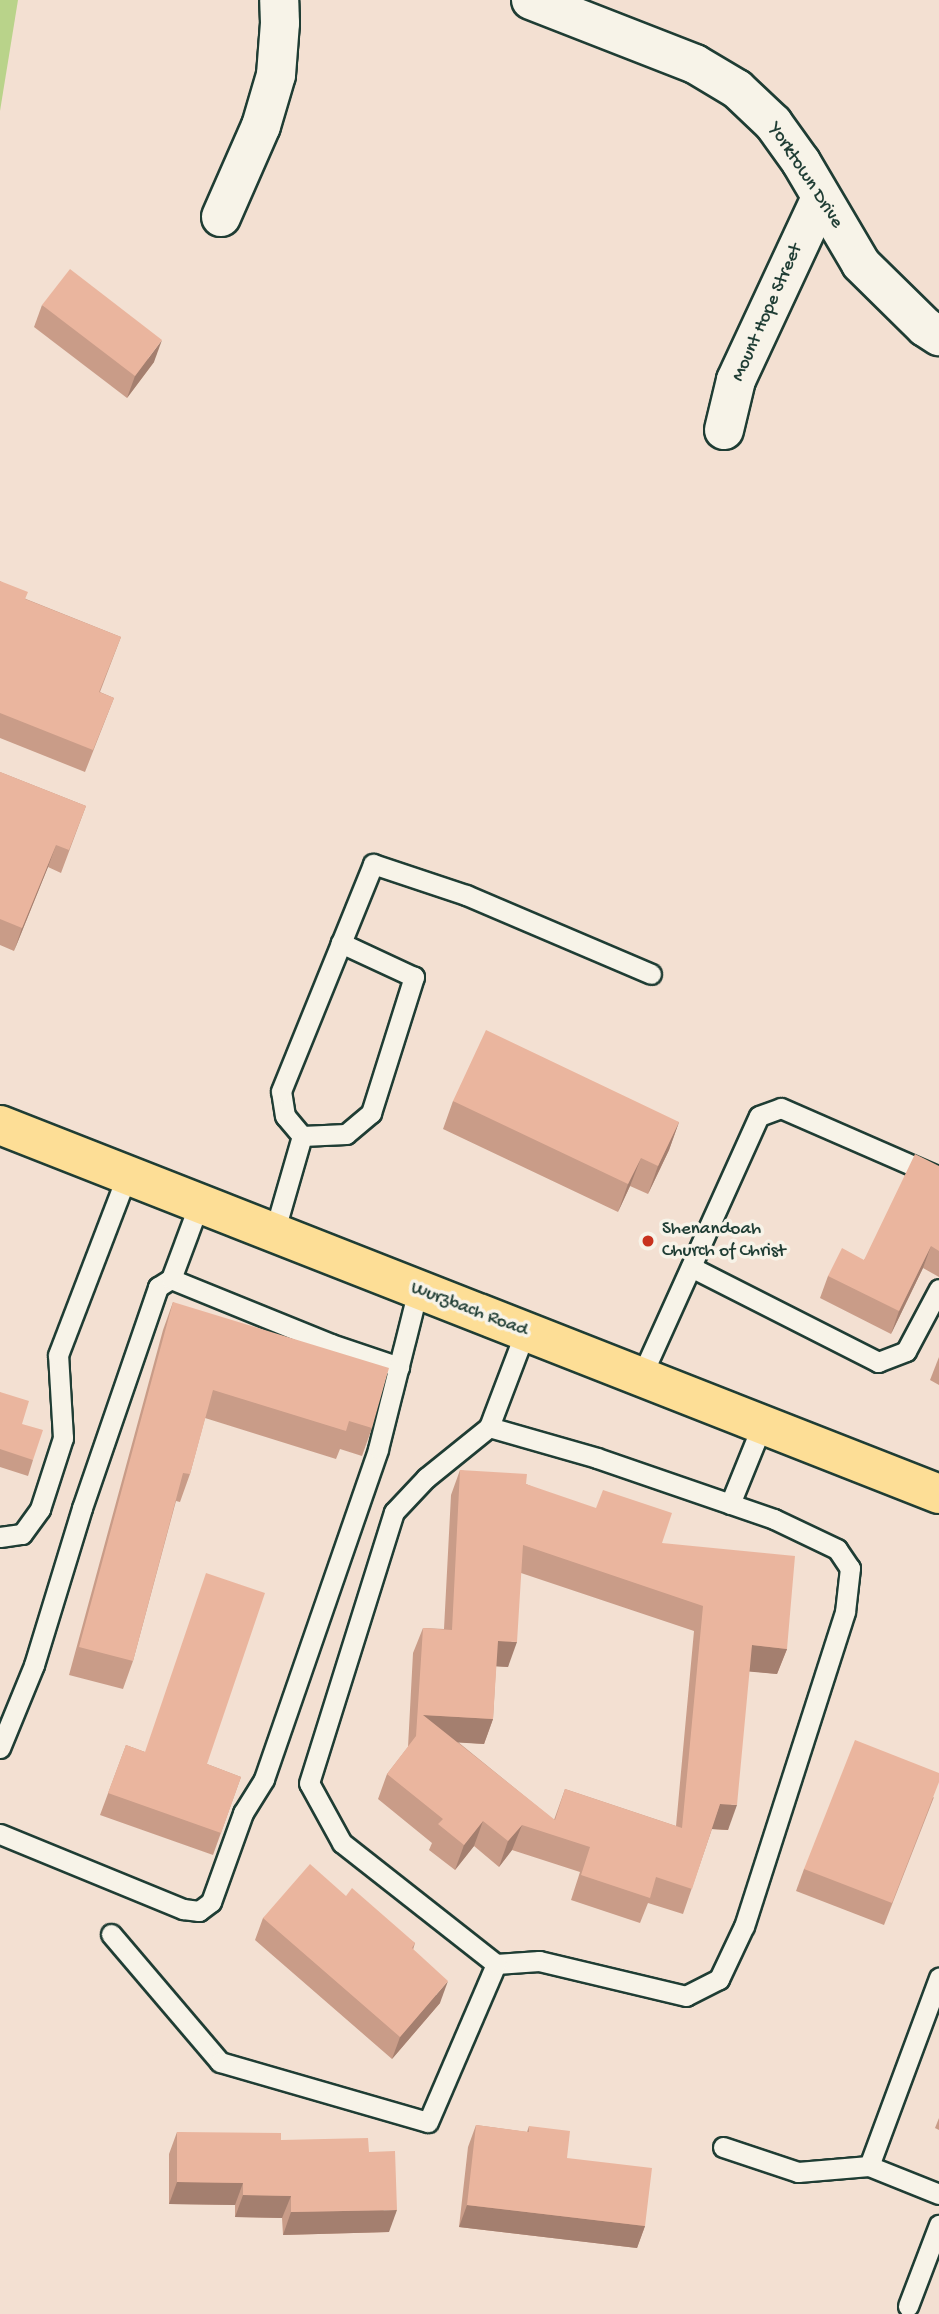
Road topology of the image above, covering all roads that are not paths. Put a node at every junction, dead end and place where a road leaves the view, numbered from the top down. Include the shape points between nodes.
1 (279, 0) edge
2 (531, 0) edge
3 (821, 198) junction
4 (221, 217) dead end
5 (939, 336) edge
6 (724, 430) dead end
7 (341, 943) junction
8 (651, 974) dead end
9 (0, 1125) edge
10 (303, 1136) junction
11 (127, 1175) junction
12 (939, 1177) edge
13 (199, 1204) junction
14 (274, 1233) junction
15 (691, 1267) junction
16 (171, 1279) junction
17 (939, 1289) edge
18 (418, 1290) junction
19 (525, 1332) junction
20 (399, 1367) junction
21 (641, 1377) junction
22 (762, 1425) junction
23 (489, 1427) junction
24 (939, 1494) edge
25 (730, 1504) junction
26 (0, 1537) edge
27 (0, 1748) edge
28 (0, 1834) edge
29 (111, 1934) dead end
30 (496, 1964) junction
31 (939, 1978) edge
32 (723, 2147) dead end
33 (869, 2166) junction
34 (939, 2194) edge
35 (939, 2225) edge
36 (908, 2306) dead end

1 - 4 street via 276,75 261,125
2 - 3 street, Yorktown Drive via 695,64 737,89 773,122
3 - 5 street, Yorktown Drive via 861,264
3 - 6 street, Mount Hope Street via 736,380
7 - 8 lane via 373,864 466,895
7 - 10 lane via 281,1091 285,1116
7 - 10 lane via 414,977 371,1113 346,1134
9 - 11 main road, Wurzbach Road
10 - 14 lane
11 - 13 main road, Wurzbach Road
11 - 26 lane via 58,1355 63,1438 40,1509 22,1534
12 - 15 lane via 781,1108 759,1116
13 - 14 main road, Wurzbach Road
13 - 16 lane
14 - 18 main road, Wurzbach Road
15 - 17 lane via 878,1362 906,1351
15 - 21 lane
16 - 20 lane via 331,1345
16 - 27 lane via 158,1287 34,1665
18 - 19 main road, Wurzbach Road
18 - 20 lane
19 - 21 main road, Wurzbach Road
19 - 23 lane
20 - 28 lane via 378,1449 264,1779 243,1813 211,1902 199,1911 183,1909
21 - 22 main road, Wurzbach Road
22 - 24 main road, Wurzbach Road
22 - 25 lane
23 - 25 lane
23 - 30 lane via 426,1478 394,1512 309,1783 342,1843
25 - 30 lane via 837,1549 850,1568 845,1612 744,1926 719,1979 686,1996 539,1961
29 - 30 lane via 220,2062 428,2122
31 - 33 lane
32 - 33 lane via 798,2172
33 - 34 lane
35 - 36 lane

